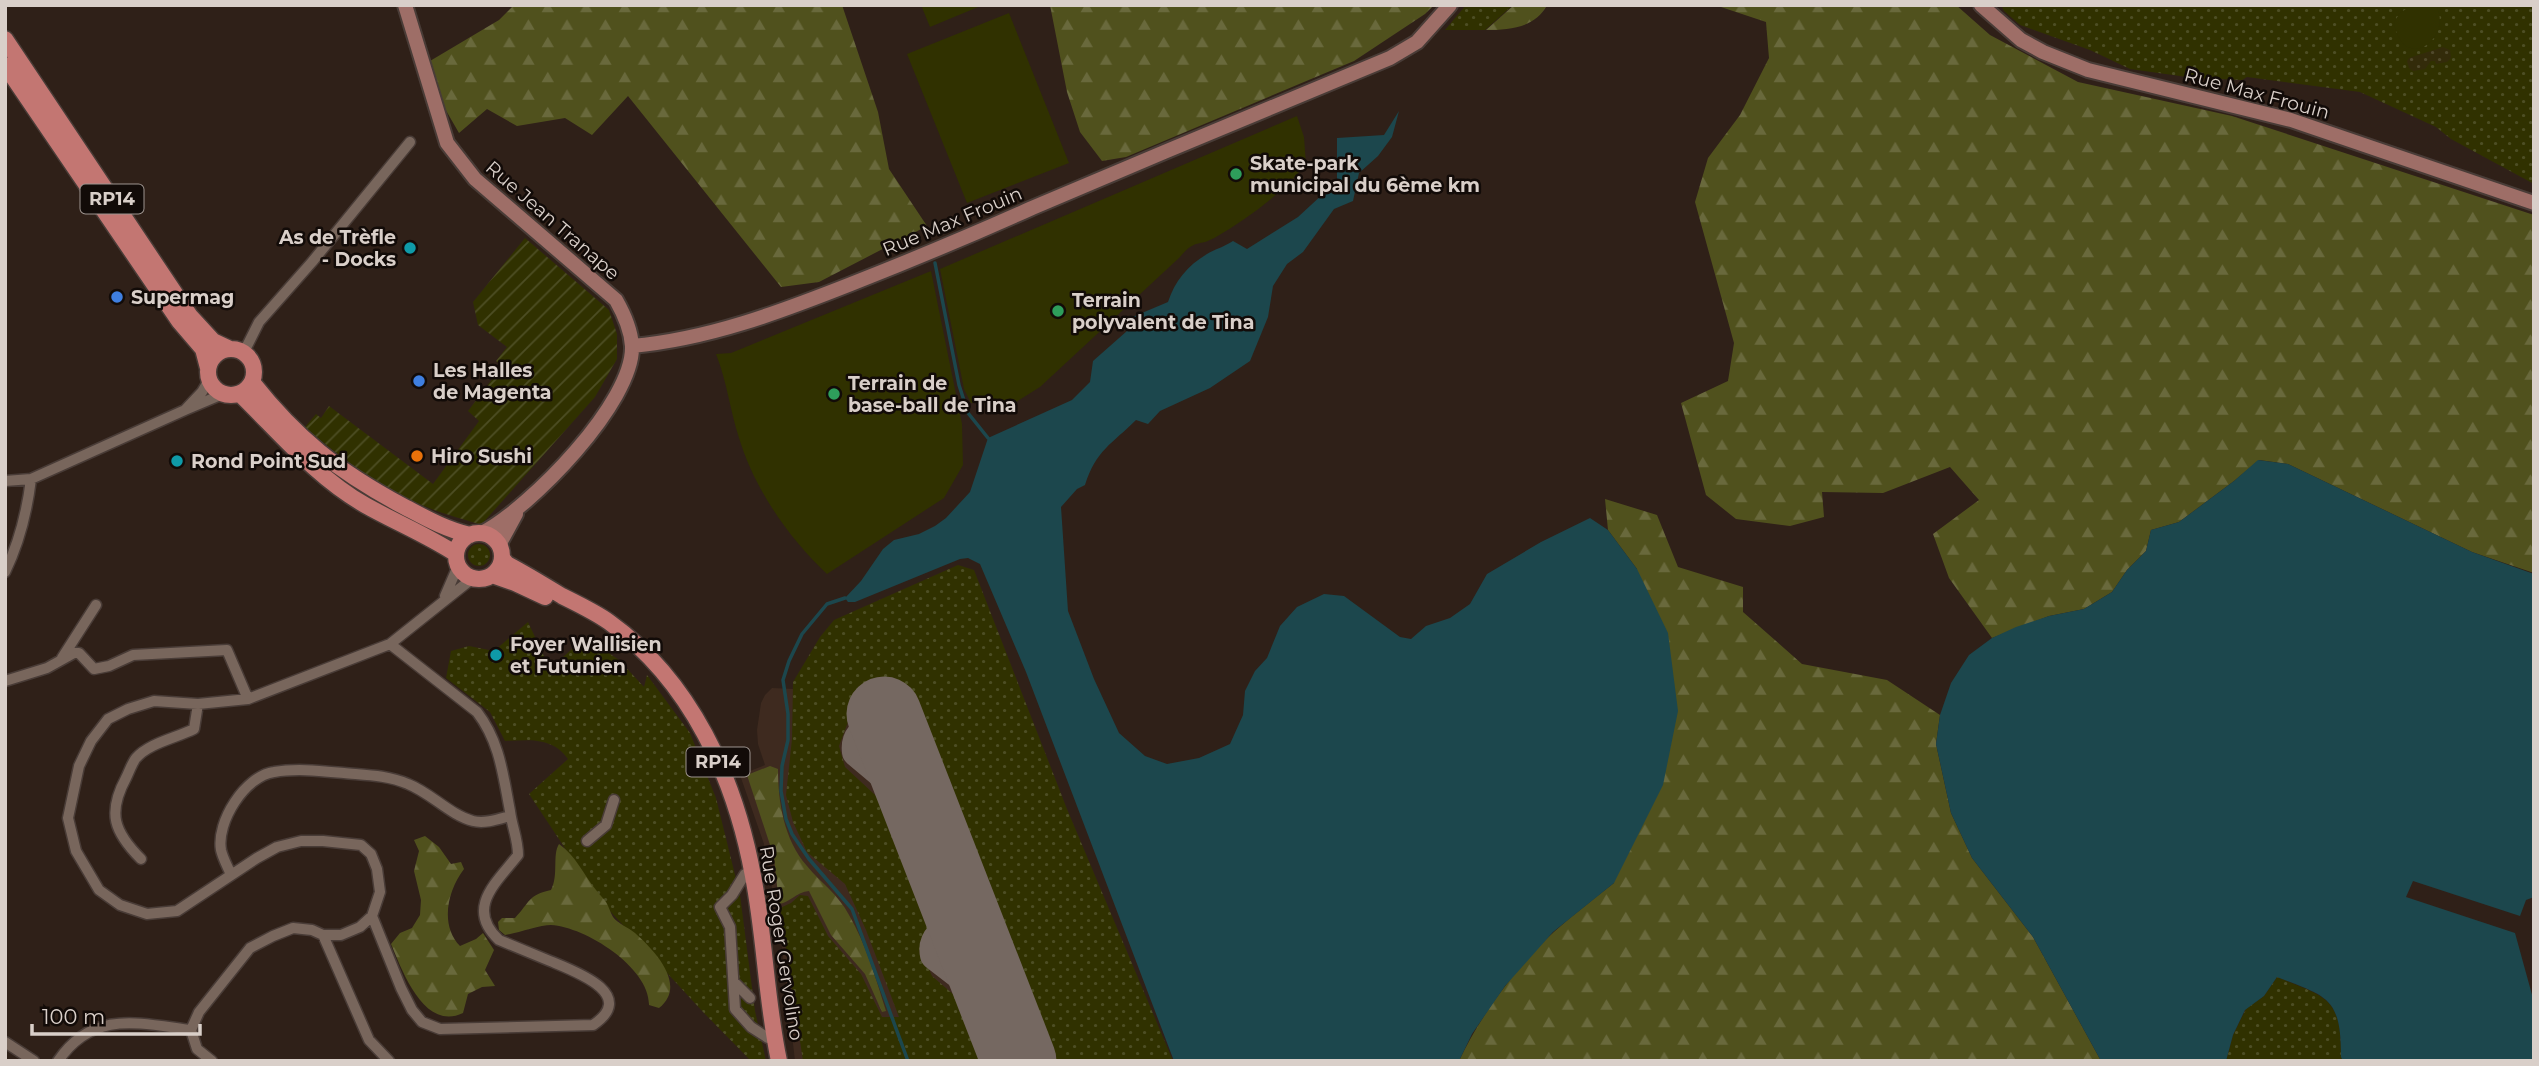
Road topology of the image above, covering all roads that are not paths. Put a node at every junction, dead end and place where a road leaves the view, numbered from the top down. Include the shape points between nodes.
1 (405, 5) edge
2 (1450, 5) edge
3 (1981, 5) edge
4 (5, 39) edge
5 (5, 65) edge
6 (410, 142) dead end
7 (2534, 203) edge
8 (632, 346) junction
9 (237, 351) junction
10 (208, 374) junction
11 (246, 388) junction
12 (223, 394) junction
13 (185, 410) junction
14 (31, 479) junction
15 (5, 481) edge
16 (519, 510) junction
17 (476, 534) junction
18 (501, 551) junction
19 (457, 560) junction
20 (5, 572) edge
21 (492, 575) junction
22 (473, 578) junction
23 (443, 600) junction
24 (96, 606) dead end
25 (390, 644) junction
26 (60, 662) junction
27 (5, 681) edge
28 (248, 699) junction
29 (198, 704) junction
30 (614, 800) dead end
31 (510, 816) junction
32 (587, 841) dead end
33 (141, 859) dead end
34 (745, 874) junction
35 (231, 875) junction
36 (372, 916) junction
37 (323, 935) junction
38 (734, 982) junction
39 (750, 998) dead end
40 (191, 1030) junction
41 (768, 1038) junction
42 (5, 1042) edge
43 (34, 1061) edge
44 (58, 1061) edge
45 (212, 1061) edge
46 (389, 1061) edge
47 (773, 1061) edge
48 (779, 1061) edge

1 - 8 street, Rue Jean Tranape via 447,143 475,179 616,300
2 - 8 street, Rue Max Frouin via 1417,42 1390,58 942,248 717,332
3 - 7 street, Rue Max Frouin via 2021,40 2088,70 2291,120
4 - 9 main road, RP14 via 190,316 213,341
5 - 10 main road, RP14 via 179,321 203,349
6 - 9 street
8 - 16 street via 620,390 595,427
9 - 10 main road via 215,355
9 - 11 main road via 253,363
10 - 12 main road
10 - 13 street via 202,393
11 - 12 main road
11 - 17 main road via 323,457 371,489 447,530
11 - 19 main road via 294,449 325,477 364,505 412,527
12 - 13 street
13 - 14 street
14 - 15 street
14 - 20 street via 25,521
16 - 17 street
16 - 18 street
17 - 18 main road via 489,535
17 - 19 main road via 460,542
18 - 21 main road
18 - 48 main road, Rue Roger Gervolino / RP14 via 507,564 608,621 640,648 685,698 703,728 747,844
19 - 22 main road via 461,571
19 - 23 street
21 - 22 main road
21 - 34 main road, Rue Roger Gervolino / RP14 via 594,621 653,671 692,725
22 - 23 street
23 - 25 street
24 - 26 street
25 - 28 street
25 - 31 street via 477,712 488,726
26 - 27 street
26 - 28 street via 79,653 94,669 101,669 132,655 227,650
28 - 29 street
29 - 33 street via 194,729 136,758 120,788 114,810 117,828
29 - 35 street via 154,701 108,719 79,766 68,818 76,851 99,890 120,905 147,914 177,911
30 - 32 street via 606,825
31 - 35 street via 474,821 427,793 384,776 272,772 253,780 234,801 221,848
31 - 36 street via 518,855 488,894 484,920 499,940 586,976 601,987 608,997 603,1018 593,1025 524,1028 440,1029 422,1022 401,988
34 - 38 street via 719,907 730,927
34 - 41 main road, Rue Roger Gervolino / RP14
35 - 36 street via 278,847 301,841 361,845 371,854 380,879
36 - 37 street via 341,935
37 - 40 street via 293,929 250,948 198,1012
37 - 46 street via 369,1040
38 - 39 street
38 - 41 street via 735,1009
40 - 44 street via 140,1024 96,1027 82,1034
40 - 45 street via 197,1049
41 - 47 main road, Rue Roger Gervolino / RP14
42 - 43 street

